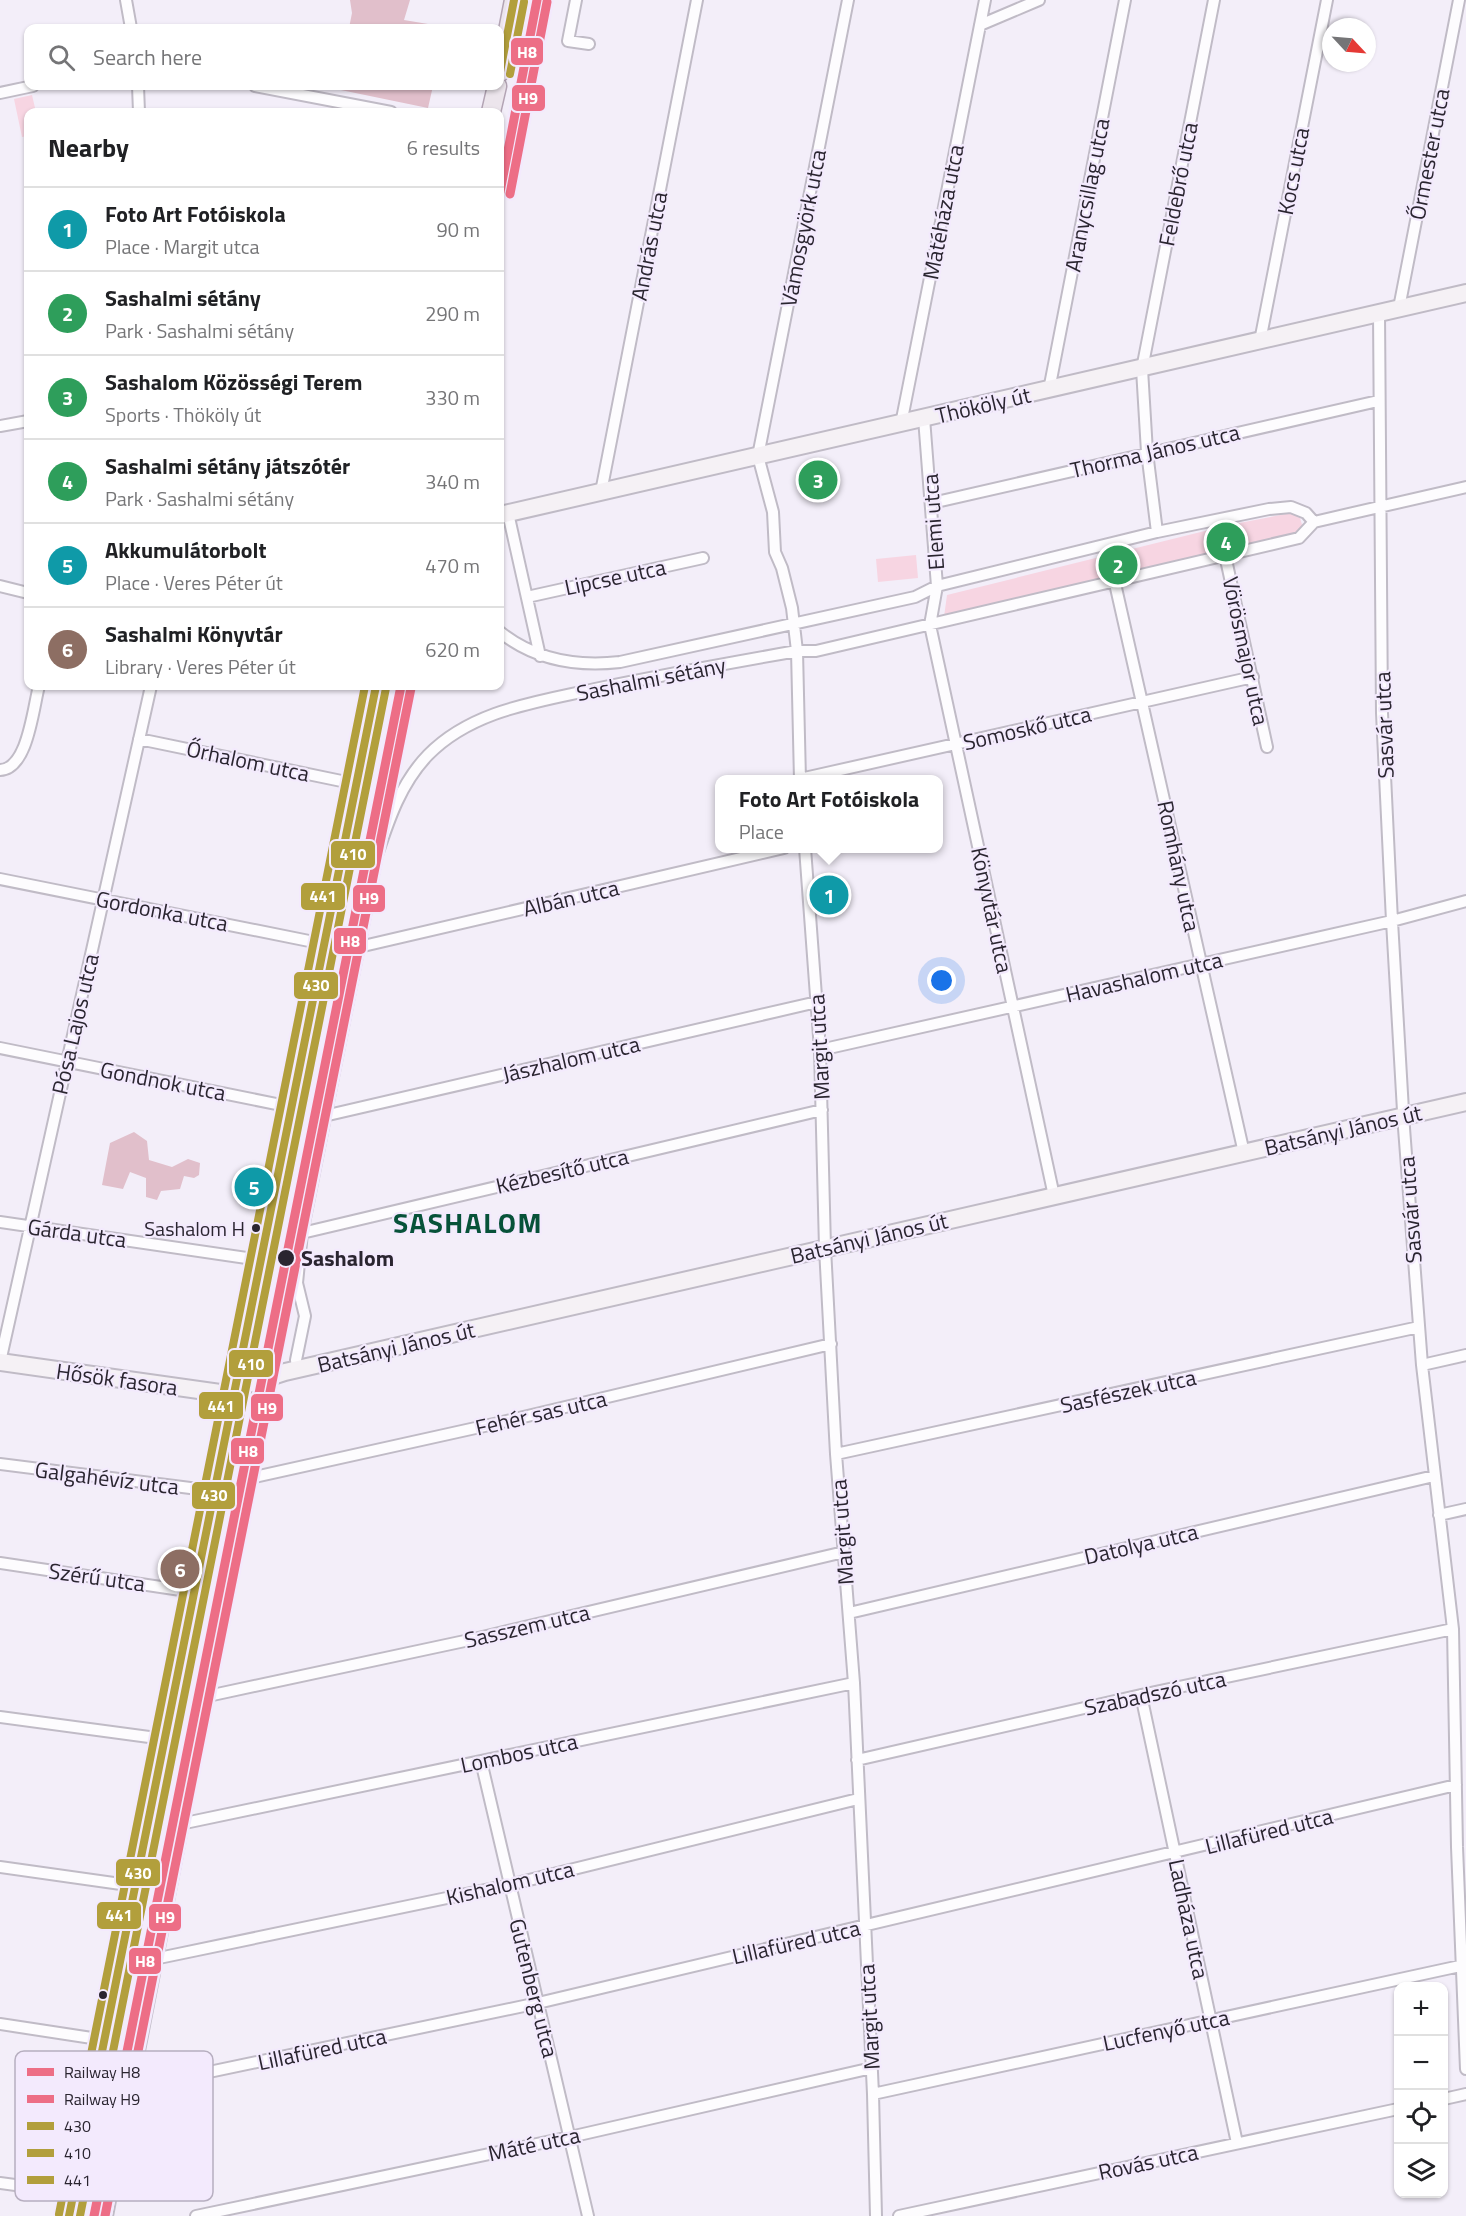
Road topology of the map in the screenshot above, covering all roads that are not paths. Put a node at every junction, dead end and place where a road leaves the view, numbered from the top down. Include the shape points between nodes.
1 (126, 0) edge
2 (514, 0) edge
3 (576, 0) edge
4 (697, 0) edge
5 (848, 0) edge
6 (985, 0) edge
7 (1039, 0) edge
8 (1125, 0) edge
9 (1214, 0) edge
10 (1327, 0) edge
11 (1459, 0) edge
12 (130, 24) edge
13 (980, 25) junction
14 (589, 44) dead end
15 (504, 51) edge
16 (24, 88) edge
17 (138, 90) edge
18 (276, 90) edge
19 (496, 90) edge
20 (0, 93) edge
21 (139, 108) edge
22 (370, 108) edge
23 (492, 108) edge
24 (1466, 293) edge
25 (1400, 308) junction
26 (1379, 313) junction
27 (1260, 341) junction
28 (1142, 369) junction
29 (1049, 390) junction
30 (1378, 401) junction
31 (924, 418) junction
32 (24, 422) edge
33 (901, 424) junction
34 (0, 426) edge
35 (1147, 452) junction
36 (758, 456) junction
37 (1466, 487) edge
38 (601, 492) junction
39 (932, 503) junction
40 (1380, 506) junction
41 (504, 514) edge
42 (1314, 522) junction
43 (1157, 532) junction
44 (1225, 555) junction
45 (703, 558) dead end
46 (1114, 579) junction
47 (0, 586) edge
48 (937, 586) junction
49 (24, 592) edge
50 (527, 597) junction
51 (792, 624) junction
52 (930, 625) junction
53 (504, 634) edge
54 (797, 651) junction
55 (540, 656) junction
56 (641, 658) junction
57 (1253, 677) junction
58 (645, 678) junction
59 (38, 690) edge
60 (150, 690) edge
61 (375, 690) edge
62 (1143, 702) junction
63 (139, 739) junction
64 (957, 743) junction
65 (1267, 747) dead end
66 (0, 770) edge
67 (800, 775) edge
68 (817, 775) edge
69 (356, 784) junction
70 (767, 853) edge
71 (805, 853) edge
72 (0, 879) edge
73 (104, 899) junction
74 (1466, 900) edge
75 (1392, 921) junction
76 (324, 944) junction
77 (358, 947) junction
78 (1201, 964) junction
79 (817, 1002) junction
80 (1013, 1007) junction
81 (0, 1048) edge
82 (820, 1050) junction
83 (67, 1062) junction
84 (1466, 1102) edge
85 (291, 1107) junction
86 (822, 1110) junction
87 (324, 1116) junction
88 (1404, 1117) junction
89 (1244, 1153) junction
90 (1054, 1196) junction
91 (0, 1222) edge
92 (29, 1227) junction
93 (302, 1233) junction
94 (825, 1248) junction
95 (260, 1260) junction
96 (1419, 1327) junction
97 (831, 1344) junction
98 (1466, 1354) edge
99 (240, 1361) junction
100 (0, 1362) edge
101 (1422, 1365) junction
102 (297, 1370) junction
103 (273, 1375) junction
104 (234, 1390) junction
105 (836, 1454) junction
106 (0, 1464) edge
107 (1434, 1476) junction
108 (250, 1478) junction
109 (214, 1491) junction
110 (1466, 1509) edge
111 (1439, 1515) junction
112 (844, 1552) junction
113 (0, 1563) edge
114 (194, 1592) junction
115 (849, 1612) junction
116 (1453, 1629) junction
117 (854, 1683) junction
118 (1141, 1695) junction
119 (208, 1696) junction
120 (1461, 1706) edge
121 (0, 1717) edge
122 (165, 1739) junction
123 (857, 1760) junction
124 (481, 1761) junction
125 (1456, 1785) junction
126 (858, 1799) junction
127 (185, 1823) junction
128 (1461, 1846) edge
129 (1175, 1854) junction
130 (0, 1867) edge
131 (509, 1885) junction
132 (135, 1886) junction
133 (864, 1926) junction
134 (159, 1958) junction
135 (1460, 1966) junction
136 (1463, 1983) edge
137 (538, 2004) junction
138 (1211, 2021) junction
139 (0, 2024) edge
140 (105, 2040) junction
141 (103, 2051) edge
142 (140, 2051) edge
143 (872, 2068) junction
144 (1466, 2069) edge
145 (213, 2071) edge
146 (873, 2094) junction
147 (1466, 2094) edge
148 (1448, 2098) edge
149 (1394, 2110) edge
150 (570, 2137) junction
151 (1237, 2143) junction
152 (0, 2183) edge
153 (15, 2185) edge
154 (72, 2201) edge
155 (110, 2201) edge
156 (69, 2216) edge
157 (107, 2216) edge
158 (196, 2216) edge
159 (588, 2216) edge
160 (876, 2216) edge
161 (898, 2216) edge

1 - 12 street
2 - 15 main road
3 - 14 street via 568,41
4 - 38 street, András utca
5 - 36 street, Vámosgyörk utca
6 - 13 street, Mátéháza utca
7 - 13 street
8 - 29 street, Aranycsillag utca
9 - 28 street, Feldebrő utca
10 - 27 street, Kocs utca
11 - 25 street, Őrmester utca
13 - 33 street, Mátéháza utca
16 - 20 street
17 - 21 street
18 - 22 street
19 - 23 main road
24 - 25 street, Thököly út
25 - 26 street, Thököly út
26 - 27 street, Thököly út
26 - 30 street, Sasvár utca
27 - 28 street, Thököly út
28 - 29 street, Thököly út
28 - 35 street, Feldebrő utca
29 - 31 street, Thököly út
30 - 35 street, Thorma János utca
30 - 40 street, Sasvár utca
31 - 33 street, Thököly út
31 - 39 street, Elemi utca
32 - 34 street
33 - 36 street, Thököly út
35 - 39 street, Thorma János utca
35 - 43 street, Feldebrő utca
36 - 38 street, Thököly út
36 - 51 street via 784,561
37 - 40 street, Sashalmi sétány
38 - 41 street, Thököly út
39 - 48 street, Elemi utca
40 - 42 street, Sashalmi sétány
40 - 75 street, Sasvár utca
41 - 50 street
42 - 43 street via 1306,513 1291,507
42 - 44 street, Sashalmi sétány via 1299,538
43 - 48 street
44 - 46 street, Sashalmi sétány
44 - 57 street, Vörösmajor utca
45 - 50 street, Lipcse utca
46 - 52 street, Sashalmi sétány
46 - 62 street, Romhány utca
47 - 49 street
48 - 51 street via 915,597
48 - 52 street, Elemi utca
50 - 55 street
51 - 54 street
51 - 56 street
52 - 54 street, Sashalmi sétány via 816,651
52 - 64 street, Könyvtár utca
53 - 55 street
54 - 58 street, Sashalmi sétány
54 - 67 street
55 - 56 street via 582,664
56 - 58 street
57 - 62 street, Somoskő utca
57 - 65 street, Vörösmajor utca
58 - 77 street, Sashalmi sétány via 512,708 466,727 440,744 419,765 385,830
59 - 66 street via 22,756 15,765
60 - 63 street, Pósa Lajos utca
61 - 69 main road
62 - 64 street, Somoskő utca
62 - 78 street, Romhány utca
63 - 69 street, Őrhalom utca
63 - 73 street, Pósa Lajos utca
64 - 68 street, Somoskő utca
64 - 80 street, Könyvtár utca
69 - 76 main road
70 - 77 street, Albán utca
71 - 79 street, Margit utca
72 - 73 street, Gordonka utca
73 - 76 street, Gordonka utca
73 - 83 street, Pósa Lajos utca
74 - 75 street, Havashalom utca
75 - 78 street, Havashalom utca
75 - 88 street, Sasvár utca
76 - 85 main road
77 - 87 street, Sashalmi sétány
78 - 80 street, Havashalom utca
78 - 89 street, Romhány utca
79 - 82 street, Margit utca
79 - 87 street, Jászhalom utca
80 - 82 street, Havashalom utca
80 - 90 street, Könyvtár utca
81 - 83 street, Gondnok utca
82 - 86 street, Margit utca
83 - 85 street, Gondnok utca
83 - 92 street, Pósa Lajos utca
84 - 88 street, Batsányi János út
85 - 95 main road
86 - 93 street, Kézbesítő utca
86 - 94 street, Margit utca
87 - 93 street, Sashalmi sétány
88 - 89 street, Batsányi János út
88 - 96 street, Sasvár utca
89 - 90 street, Batsányi János út
90 - 94 street, Batsányi János út
91 - 92 street, Gárda utca
92 - 95 street, Gárda utca
92 - 100 street, Pósa Lajos utca
93 - 102 street, Sashalmi sétány via 297,1283 305,1316
94 - 97 street, Margit utca
94 - 102 street, Batsányi János út
95 - 99 main road
96 - 101 street, Sasvár utca
96 - 105 street, Sasfészek utca
97 - 105 street, Margit utca
97 - 108 street, Fehér sas utca
98 - 101 street
99 - 103 street
99 - 104 main road
100 - 104 street, Hősök fasora via 217,1393
101 - 107 street, Sasvár utca
102 - 103 street, Batsányi János út
103 - 104 street, Hősök fasora
103 - 108 street
104 - 109 main road
105 - 112 street, Margit utca
106 - 109 street, Galgahévíz utca
107 - 111 street, Sasvár utca
107 - 115 street, Datolya utca
108 - 119 street
109 - 114 main road
110 - 111 street
111 - 116 street, Sasvár utca
112 - 115 street, Margit utca
112 - 119 street, Sasszem utca via 474,1639
113 - 114 street, Szérű utca
114 - 122 main road
115 - 117 street, Margit utca
116 - 118 street, Szabadszó utca
116 - 120 street, Sasvár utca
117 - 123 street, Margit utca
117 - 124 street, Lombos utca
118 - 123 street, Szabadszó utca
118 - 129 street, Ladháza utca
119 - 127 street
120 - 125 street, Sasvár utca
121 - 122 street
122 - 132 main road
123 - 126 street, Margit utca
124 - 127 street, Lombos utca
124 - 131 street, Gutenberg utca
125 - 128 street, Sasvár utca
125 - 129 street, Lillafüred utca
126 - 131 street, Kishalom utca
126 - 133 street, Margit utca
127 - 134 street
128 - 135 street, Sasvár utca
129 - 133 street, Lillafüred utca
129 - 138 street, Ladháza utca
130 - 132 street
131 - 134 street, Kishalom utca
131 - 137 street, Gutenberg utca
132 - 140 main road
133 - 137 street, Lillafüred utca
133 - 143 street, Margit utca
134 - 142 street
135 - 136 street, Sasvár utca
135 - 138 street, Lucfenyő utca
136 - 144 street, Sasvár utca
137 - 145 street, Lillafüred utca
137 - 150 street, Gutenberg utca
138 - 146 street, Lucfenyő utca
138 - 151 street, Ladháza utca
139 - 140 street
140 - 141 main road
143 - 146 street, Margit utca
143 - 150 street, Máté utca
146 - 160 street, Margit utca
147 - 148 street
149 - 151 street, Rovás utca
150 - 158 street, Máté utca
150 - 159 street, Gutenberg utca
151 - 161 street, Rovás utca
152 - 153 street
154 - 156 main road
155 - 157 street

